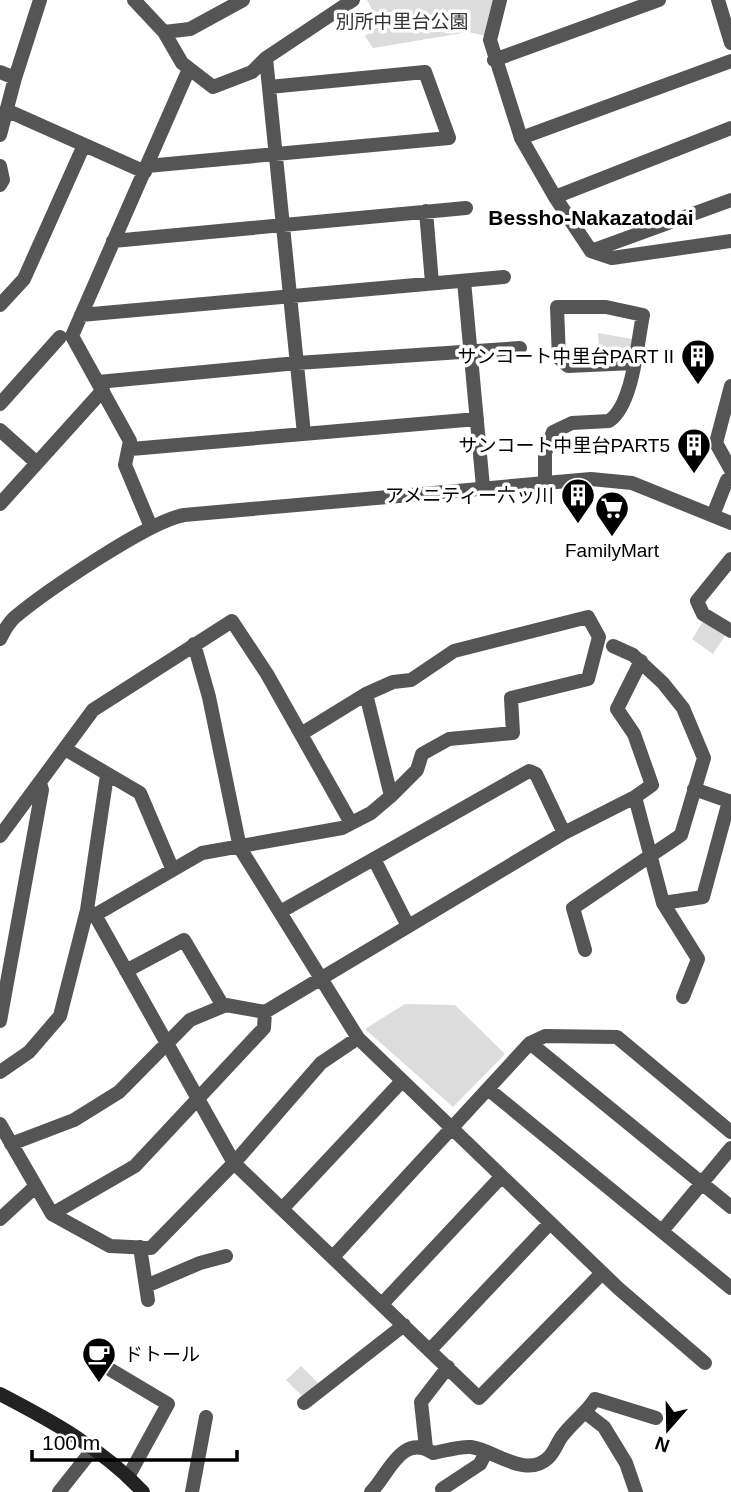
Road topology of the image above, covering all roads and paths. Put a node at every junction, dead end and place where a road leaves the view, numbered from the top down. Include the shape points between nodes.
1 (40, 0) edge
2 (134, 0) edge
3 (243, 0) edge
4 (353, 0) edge
5 (500, 0) edge
6 (659, 0) edge
7 (718, 0) edge
8 (164, 32) junction
9 (731, 43) edge
10 (266, 58) junction
11 (494, 60) junction
12 (731, 61) edge
13 (189, 69) junction
14 (0, 72) edge
15 (15, 78) junction
16 (269, 87) junction
17 (6, 110) junction
18 (731, 128) edge
19 (0, 135) edge
20 (521, 138) junction
21 (84, 145) junction
22 (276, 154) junction
23 (0, 166) edge
24 (146, 169) junction
25 (0, 184) edge
26 (555, 197) junction
27 (731, 200) edge
28 (466, 208) dead end
29 (426, 211) junction
30 (283, 223) junction
31 (113, 241) junction
32 (731, 241) edge
33 (591, 251) junction
34 (504, 277) dead end
35 (464, 281) junction
36 (432, 284) junction
37 (290, 294) junction
38 (0, 305) edge
39 (71, 326) junction
40 (520, 348) dead end
41 (470, 350) junction
42 (633, 362) junction
43 (297, 363) junction
44 (101, 386) junction
45 (731, 386) edge
46 (0, 404) edge
47 (477, 419) junction
48 (726, 421) edge
49 (0, 430) edge
50 (304, 434) junction
51 (131, 449) junction
52 (37, 463) junction
53 (731, 470) edge
54 (731, 479) edge
55 (545, 481) junction
56 (483, 487) junction
57 (0, 504) edge
58 (713, 515) junction
59 (731, 523) edge
60 (151, 527) junction
61 (731, 559) edge
62 (731, 631) edge
63 (0, 639) edge
64 (194, 644) junction
65 (613, 646) dead end
66 (641, 661) junction
67 (366, 694) junction
68 (301, 734) junction
69 (65, 749) junction
70 (107, 775) junction
71 (40, 783) junction
72 (694, 789) junction
73 (391, 796) junction
74 (635, 797) junction
75 (730, 801) edge
76 (351, 823) junction
77 (564, 833) junction
78 (0, 836) edge
79 (240, 848) junction
80 (651, 855) junction
81 (374, 859) junction
82 (172, 868) junction
83 (663, 903) junction
84 (280, 912) junction
85 (91, 913) junction
86 (408, 926) junction
87 (584, 950) dead end
88 (126, 971) junction
89 (320, 978) junction
90 (3, 989) edge
91 (683, 996) dead end
92 (223, 1006) junction
93 (265, 1012) junction
94 (0, 1021) edge
95 (358, 1038) junction
96 (166, 1042) junction
97 (530, 1043) junction
98 (0, 1072) edge
99 (402, 1081) junction
100 (488, 1089) junction
101 (197, 1098) junction
102 (0, 1124) edge
103 (452, 1131) junction
104 (731, 1132) edge
105 (11, 1144) junction
106 (731, 1148) edge
107 (234, 1163) junction
108 (501, 1177) junction
109 (702, 1183) junction
110 (36, 1186) junction
111 (731, 1207) edge
112 (282, 1209) junction
113 (52, 1214) junction
114 (0, 1219) edge
115 (550, 1223) junction
116 (662, 1231) junction
117 (140, 1247) junction
118 (226, 1256) dead end
119 (332, 1257) junction
120 (602, 1273) junction
121 (731, 1288) edge
122 (382, 1304) junction
123 (404, 1325) junction
124 (430, 1350) junction
125 (705, 1363) dead end
126 (448, 1367) junction
127 (111, 1370) dead end
128 (0, 1394) edge
129 (304, 1403) dead end
130 (586, 1413) junction
131 (206, 1417) dead end
132 (656, 1418) dead end
133 (426, 1448) junction
134 (93, 1449) junction
135 (486, 1452) junction
136 (128, 1477) junction
137 (442, 1489) dead end
138 (59, 1492) edge
139 (143, 1492) edge
140 (192, 1492) edge
141 (371, 1492) edge
142 (636, 1492) edge

1 - 15 street
2 - 8 street
3 - 8 street via 190,29
4 - 10 street
5 - 11 street via 490,40
6 - 11 street
7 - 9 street
8 - 13 street
10 - 13 street via 252,72 213,87
10 - 16 street
11 - 20 street
12 - 20 street
13 - 24 street
14 - 15 street
15 - 17 street
16 - 22 street
16 - 22 street via 425,72 449,138
17 - 19 street
17 - 21 street
18 - 26 street
20 - 26 street
21 - 24 street
21 - 38 street via 24,279
22 - 24 street
22 - 30 street
23 - 25 street
24 - 31 street
26 - 33 street
27 - 33 street
28 - 29 street
29 - 30 street
29 - 36 street
30 - 31 street
30 - 37 street
31 - 39 street
32 - 33 street via 612,258
34 - 35 street
35 - 36 street
35 - 41 street
36 - 37 street
37 - 39 street
37 - 43 street
39 - 44 street via 72,336
39 - 46 street
40 - 41 street
41 - 43 street
41 - 47 street
42 - 42 street via 643,316 606,307 556,307 559,358 568,366
42 - 55 street via 618,415 609,421 572,423 553,432 545,453
43 - 44 street
43 - 50 street
44 - 51 street
44 - 52 street
45 - 48 street
47 - 50 street
47 - 56 street
48 - 53 street via 718,450
49 - 52 street
50 - 51 street
51 - 60 street via 125,465
52 - 57 street
54 - 58 street
55 - 56 street
55 - 58 street via 617,480
56 - 60 street via 184,515
58 - 59 street
60 - 63 street via 14,617
61 - 62 street via 697,600 703,614
64 - 68 street via 232,621
64 - 69 street via 93,710
64 - 79 street
65 - 66 street
66 - 72 street via 683,708 704,758
66 - 74 street via 617,709 634,734 652,785
67 - 68 street
67 - 73 street
67 - 73 street via 411,680 454,651 545,625 588,617 599,637 588,679 511,698 513,733 449,739 422,754 417,770
68 - 76 street
69 - 70 street
69 - 71 street
70 - 82 street via 140,793
70 - 85 street
71 - 78 street
71 - 90 street
72 - 75 street
72 - 80 street via 681,835
73 - 76 street
74 - 77 street
74 - 80 street
75 - 83 street via 703,898
76 - 79 street
77 - 81 street via 536,774 529,771
77 - 86 street
79 - 82 street via 202,853
79 - 84 street
80 - 83 street
80 - 87 street via 573,908
81 - 84 street
81 - 86 street
82 - 85 street
83 - 91 street via 698,959
84 - 89 street
85 - 88 street
85 - 98 street via 60,1016 29,1052
86 - 89 street
88 - 92 street via 184,940
88 - 96 street
89 - 93 street
89 - 95 street
90 - 94 street
92 - 93 street
92 - 96 street via 190,1020
93 - 101 street via 264,1028
95 - 99 street
95 - 107 street via 321,1063
96 - 101 street
96 - 105 street via 119,1092 74,1119
97 - 100 street
97 - 104 street via 545,1036 617,1037
97 - 109 street
99 - 103 street
99 - 112 street
100 - 103 street
100 - 116 street
101 - 107 street
101 - 113 street via 135,1166
102 - 105 street
103 - 108 street
103 - 119 street
105 - 110 street
106 - 109 street
107 - 112 street
107 - 117 street via 151,1248
108 - 115 street
108 - 122 street
109 - 111 street
109 - 116 street
110 - 113 street
110 - 114 street
112 - 119 street
113 - 117 street via 110,1246
115 - 120 street
115 - 124 street
116 - 121 street
117 - 118 street via 147,1293 200,1263
119 - 122 street
120 - 125 street
120 - 126 street via 479,1398
122 - 123 street
123 - 124 street
123 - 129 street
124 - 126 street
126 - 133 street via 421,1402
127 - 136 street via 168,1404
128 - 134 main road
130 - 132 street via 600,1398
130 - 135 street via 563,1434 548,1459 536,1464 525,1465
130 - 142 street via 604,1427 626,1463
131 - 140 street
133 - 135 street via 433,1452 470,1447
133 - 141 street via 397,1455
134 - 136 main road
134 - 138 street
135 - 137 street via 480,1464
136 - 139 main road

